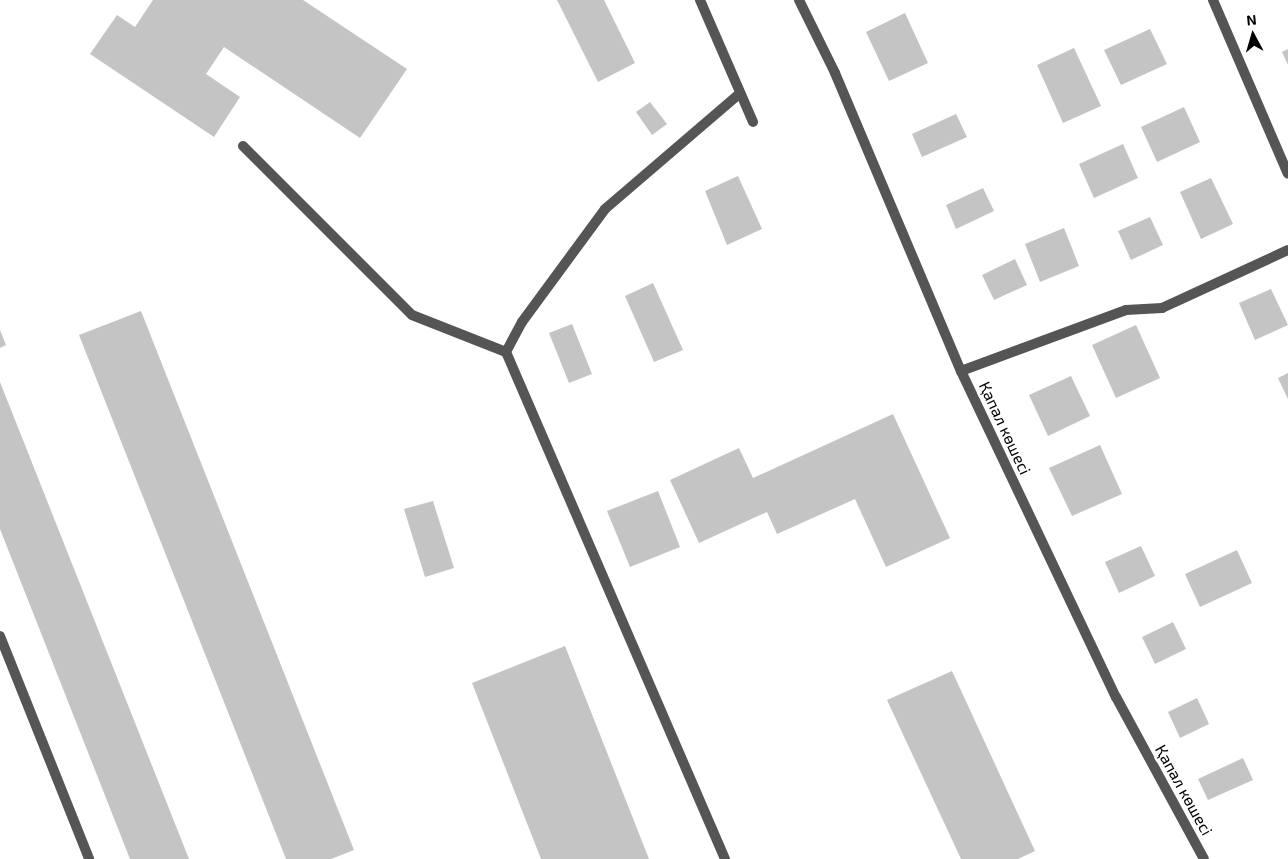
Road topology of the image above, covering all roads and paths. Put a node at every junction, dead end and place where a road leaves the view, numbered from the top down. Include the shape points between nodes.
1 (700, 0) edge
2 (799, 0) edge
3 (1213, 0) edge
4 (739, 94) junction
5 (753, 122) dead end
6 (243, 146) dead end
7 (1288, 174) edge
8 (1288, 250) edge
9 (506, 352) junction
10 (961, 371) junction
11 (0, 636) edge
12 (89, 859) edge
13 (725, 859) edge
14 (1204, 859) edge

1 - 4 street
2 - 10 street, Қапал көшесі via 835,73
3 - 7 street
4 - 5 street
4 - 9 street via 605,208 522,322
6 - 9 street via 412,316
8 - 10 street via 1162,308 1126,310
9 - 13 street
10 - 14 street, Қапал көшесі via 1116,697
11 - 12 street

